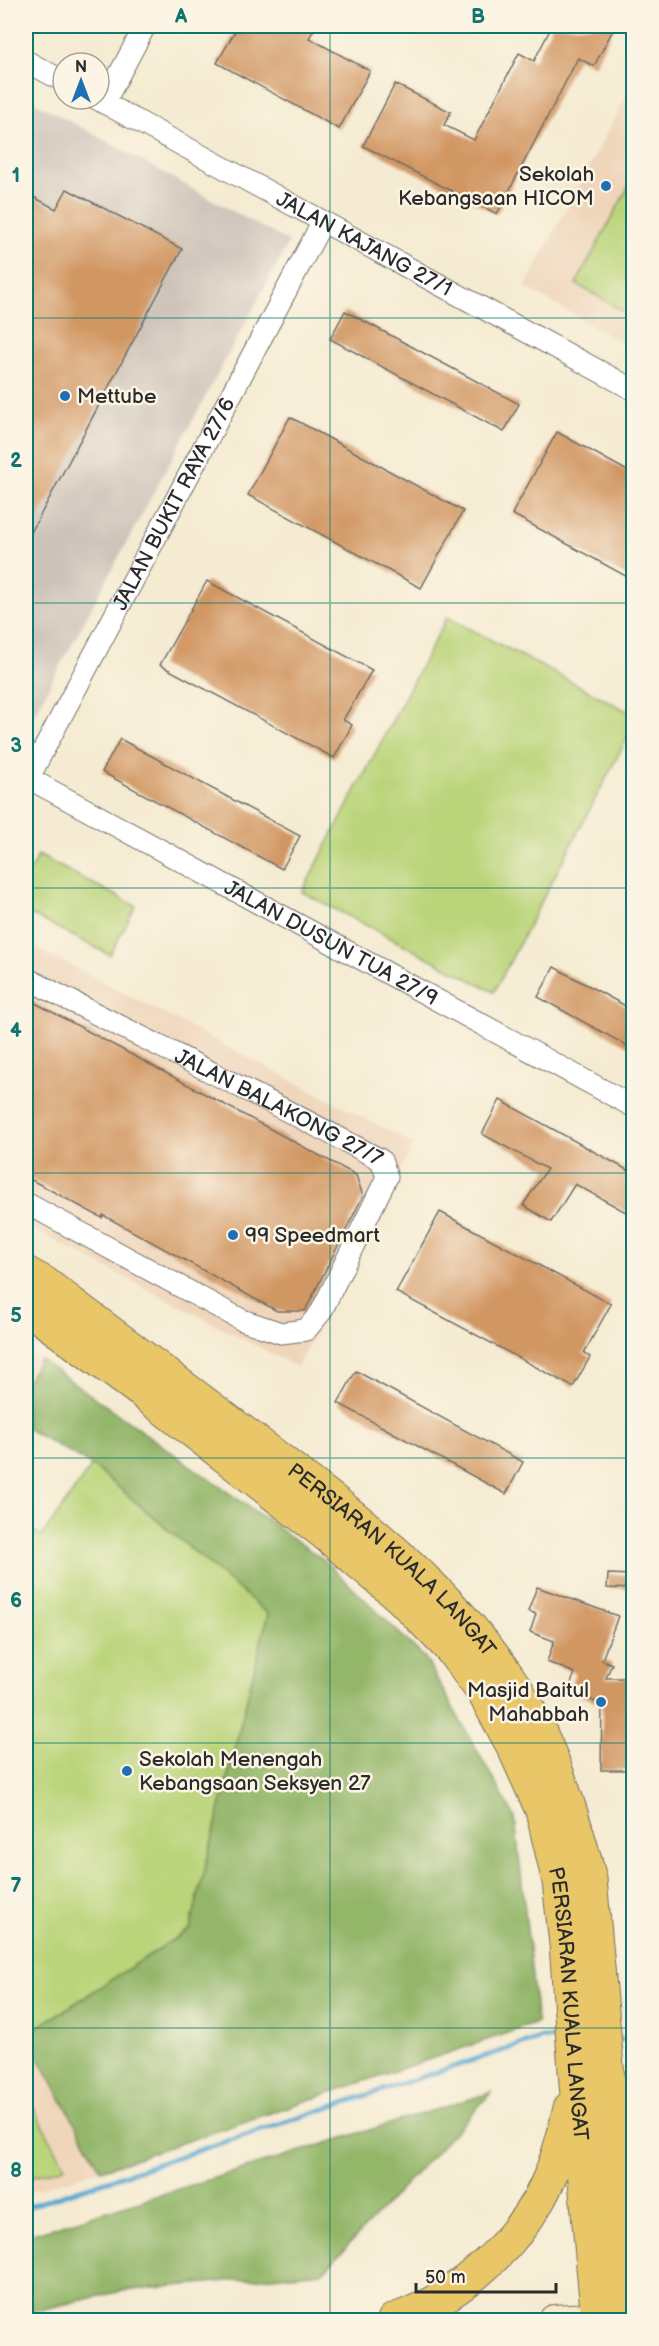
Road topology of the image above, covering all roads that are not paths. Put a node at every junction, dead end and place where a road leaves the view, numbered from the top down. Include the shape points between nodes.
1 (145, 26) edge
2 (26, 61) edge
3 (51, 75) edge
4 (111, 83) edge
5 (111, 107) edge
6 (322, 223) junction
7 (633, 390) edge
8 (27, 781) edge
9 (26, 978) edge
10 (633, 1107) edge
11 (26, 1203) edge
12 (31, 1293) edge
13 (586, 2064) junction
14 (630, 2318) edge
15 (598, 2319) edge
16 (394, 2320) edge
17 (554, 2320) edge

1 - 4 street
2 - 3 street
5 - 6 street, JALAN KAJANG 27/1
6 - 7 street, JALAN KAJANG 27/1
6 - 8 street, JALAN BUKIT RAYA 27/6
8 - 10 street, JALAN DUSUN TUA 27/9
9 - 11 street, JALAN BALAKONG 27/7 via 381,1160 387,1177 321,1312 306,1330 281,1333 242,1320
12 - 13 main road, PERSIARAN KUALA LANGAT via 340,1504 442,1595 488,1650 526,1706 573,1815 590,1879
13 - 14 main road, PERSIARAN KUALA LANGAT
13 - 15 main road, PERSIARAN KUALA LANGAT
13 - 16 main road via 557,2159 540,2198 519,2230 450,2293
14 - 15 main road
15 - 17 main road

